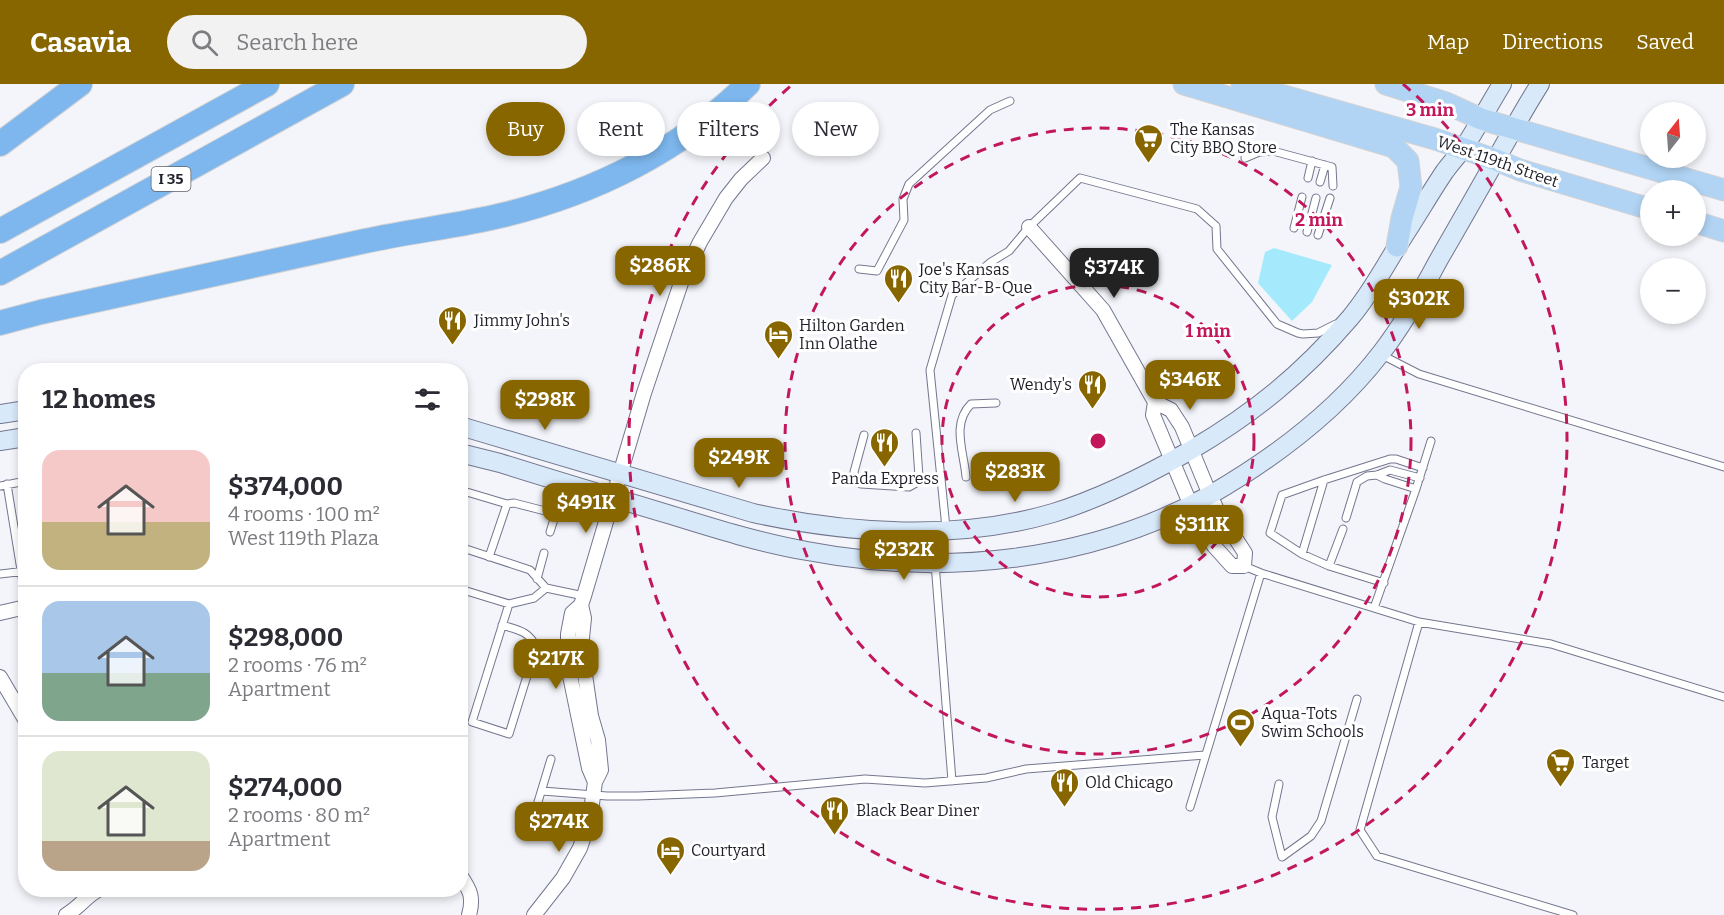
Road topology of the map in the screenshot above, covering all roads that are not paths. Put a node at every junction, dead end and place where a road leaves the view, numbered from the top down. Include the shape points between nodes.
1 (80, 84) edge
2 (267, 84) edge
3 (342, 84) edge
4 (748, 84) edge
5 (1184, 84) edge
6 (1242, 84) edge
7 (1386, 84) edge
8 (1502, 84) edge
9 (1540, 84) edge
10 (1010, 101) dead end
11 (1481, 119) junction
12 (1513, 128) junction
13 (0, 144) edge
14 (1463, 148) junction
15 (763, 158) dead end
16 (1245, 158) dead end
17 (1496, 160) junction
18 (1312, 161) junction
19 (1325, 165) junction
20 (1308, 178) dead end
21 (1320, 182) dead end
22 (1333, 186) dead end
23 (1724, 190) edge
24 (1302, 197) dead end
25 (1316, 198) dead end
26 (1330, 198) dead end
27 (1640, 206) edge
28 (1706, 225) edge
29 (1029, 227) junction
30 (1294, 228) dead end
31 (0, 231) edge
32 (1724, 231) edge
33 (1307, 232) dead end
34 (1318, 235) dead end
35 (1397, 246) junction
36 (859, 269) dead end
37 (0, 273) edge
38 (1349, 319) junction
39 (0, 323) edge
40 (1380, 354) junction
41 (1155, 402) junction
42 (996, 403) dead end
43 (18, 411) edge
44 (0, 414) edge
45 (468, 428) edge
46 (916, 433) dead end
47 (864, 435) dead end
48 (18, 438) edge
49 (0, 441) edge
50 (1431, 441) dead end
51 (1191, 450) junction
52 (468, 455) edge
53 (1173, 461) junction
54 (1724, 467) edge
55 (1423, 468) junction
56 (620, 473) junction
57 (1377, 475) junction
58 (966, 477) dead end
59 (1420, 478) junction
60 (1324, 480) junction
61 (18, 482) edge
62 (3, 485) edge
63 (1416, 489) junction
64 (468, 492) edge
65 (1210, 495) junction
66 (612, 498) junction
67 (507, 504) junction
68 (1192, 505) junction
69 (1346, 518) dead end
70 (1343, 529) dead end
71 (946, 530) junction
72 (550, 532) dead end
73 (18, 550) edge
74 (468, 550) edge
75 (544, 553) dead end
76 (1302, 554) junction
77 (489, 557) junction
78 (935, 563) junction
79 (1244, 566) junction
80 (1329, 566) junction
81 (18, 572) edge
82 (1261, 573) junction
83 (0, 574) edge
84 (537, 579) junction
85 (1384, 583) junction
86 (546, 588) junction
87 (468, 591) edge
88 (582, 601) junction
89 (509, 604) junction
90 (1374, 608) junction
91 (18, 610) edge
92 (0, 613) edge
93 (1419, 622) junction
94 (502, 625) junction
95 (0, 677) edge
96 (1724, 697) edge
97 (1356, 699) dead end
98 (18, 707) edge
99 (1205, 755) junction
100 (551, 759) dead end
101 (952, 781) junction
102 (1279, 784) dead end
103 (594, 788) junction
104 (542, 791) junction
105 (1190, 807) dead end
106 (531, 825) dead end
107 (468, 887) edge
108 (87, 897) edge
109 (66, 915) edge
110 (469, 915) edge
111 (534, 915) edge
112 (1572, 915) edge

1 - 13 highway
2 - 31 highway, I 35
3 - 37 highway, I 35
4 - 39 highway via 687,135 628,170 559,198 503,215 382,237
5 - 35 main road via 1394,147 1408,161 1411,187
6 - 14 main road, West 119th Street
7 - 11 main road
8 - 11 main road
9 - 12 main road
10 - 36 lane via 990,110 909,184 903,199 904,220 877,271
11 - 12 main road
11 - 14 main road
12 - 17 main road
12 - 23 main road
14 - 17 main road, West 119th Street
14 - 35 main road
15 - 56 street via 726,198 682,280
16 - 18 lane via 1273,151
17 - 27 main road, West 119th Street
17 - 40 main road via 1422,291
18 - 19 lane
18 - 20 lane
19 - 21 lane
19 - 22 lane via 1332,167
24 - 30 lane
25 - 33 lane
26 - 34 lane
28 - 32 main road
29 - 38 lane via 1080,178 1197,209 1216,226 1217,249 1277,324 1298,333 1318,333
29 - 41 street via 1103,309
29 - 71 lane via 1010,251 952,295 930,370
35 - 38 main road
38 - 51 main road via 1297,374 1264,402
40 - 54 lane via 1419,374
40 - 65 main road via 1343,395 1288,444
41 - 51 street via 1171,410
41 - 53 street via 1153,415
42 - 58 lane via 971,404 963,411 959,427
43 - 44 main road
45 - 56 main road
46 - 47 lane via 919,477 909,487 861,484 855,480
48 - 49 main road
50 - 55 lane
51 - 53 main road
51 - 65 street
52 - 66 main road
53 - 68 street
53 - 71 main road via 1096,498 1051,513 1005,524
55 - 59 lane
55 - 60 lane via 1390,459
56 - 66 street
56 - 71 main road via 753,513 798,522 897,532
57 - 59 lane via 1390,470
57 - 63 lane
57 - 69 lane via 1357,482
59 - 63 lane
60 - 76 lane
60 - 76 lane via 1282,495 1270,533
61 - 62 lane
62 - 73 lane
63 - 85 lane
64 - 67 lane
65 - 68 main road
65 - 79 street via 1245,553
66 - 78 main road via 808,552 900,563
66 - 88 street
67 - 72 lane via 554,513
67 - 77 lane
68 - 78 main road via 1119,536 1072,548 982,562
68 - 79 street via 1214,546 1232,566
70 - 80 lane
74 - 77 lane
75 - 84 lane
76 - 80 lane
77 - 84 lane via 530,570
78 - 101 lane
79 - 82 lane
80 - 85 lane
81 - 83 lane
82 - 90 lane
82 - 99 lane
84 - 86 lane
85 - 90 lane
86 - 88 lane
86 - 89 lane via 534,598
87 - 89 lane
88 - 103 street via 572,613 568,666
89 - 94 lane
90 - 93 lane
91 - 92 street
93 - 96 lane via 1551,644
93 - 112 lane via 1360,830 1377,856
94 - 94 lane via 527,634 536,647 509,734 472,722
95 - 98 street
97 - 102 lane via 1321,821 1311,836 1282,857 1272,817
99 - 101 lane via 1026,769
99 - 105 lane
100 - 104 lane
101 - 103 lane via 865,779 638,796
103 - 104 lane
103 - 111 street via 580,849
104 - 106 lane
107 - 110 street
108 - 109 street

